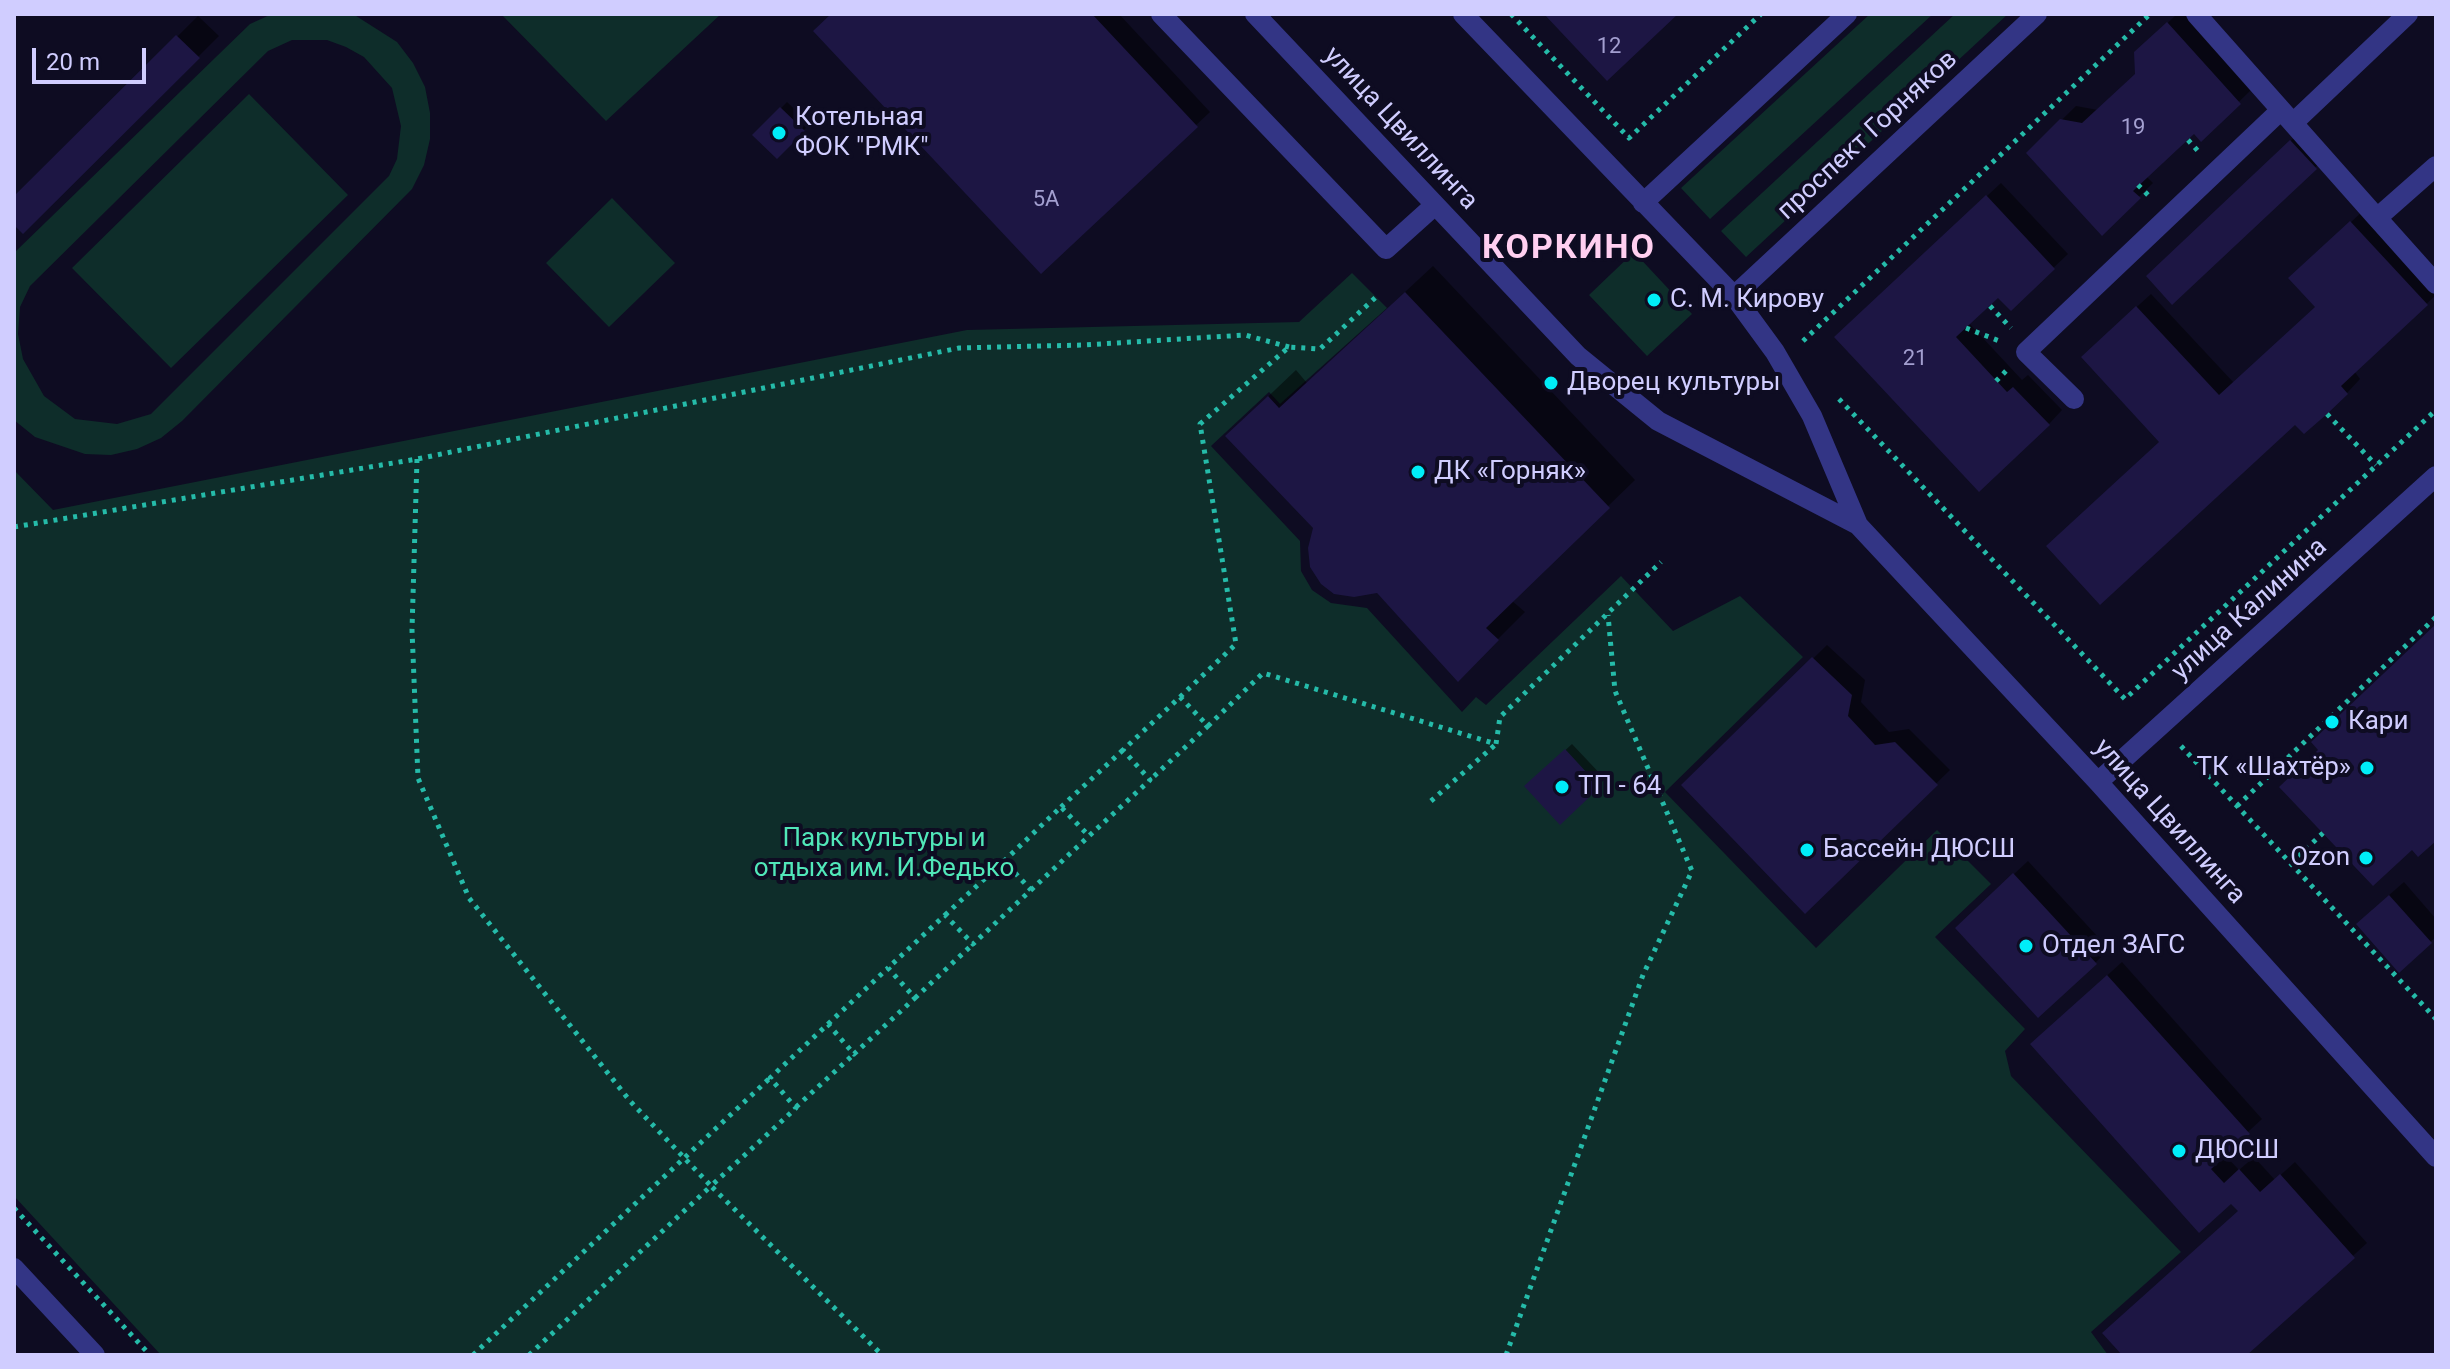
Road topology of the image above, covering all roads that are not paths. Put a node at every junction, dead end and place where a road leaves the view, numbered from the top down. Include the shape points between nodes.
1 (1161, 14) edge
2 (1255, 14) edge
3 (1463, 14) edge
4 (1847, 14) edge
5 (2037, 14) edge
6 (2196, 14) edge
7 (2408, 14) edge
8 (2287, 116) junction
9 (2436, 166) edge
10 (1643, 203) junction
11 (1435, 205) junction
12 (2377, 218) junction
13 (2436, 284) edge
14 (1734, 296) junction
15 (2074, 399) dead end
16 (2436, 476) edge
17 (1858, 525) junction
18 (2098, 782) junction
19 (2436, 1157) edge
20 (14, 1268) edge
21 (95, 1355) edge

1 - 11 street via 1386,249
2 - 11 street, улица Цвиллинга
3 - 10 street, улица Цвиллинга
4 - 10 street
5 - 14 street, проспект Горняков
6 - 8 street
7 - 8 street
8 - 12 street
8 - 15 street via 2026,352
9 - 12 street
10 - 14 street, улица Цвиллинга
11 - 17 street, улица Цвиллинга via 1578,356 1658,421
12 - 13 street
14 - 17 street, улица Цвиллинга via 1812,416
16 - 18 street, улица Калинина
17 - 18 street, улица Цвиллинга
18 - 19 street, улица Цвиллинга
20 - 21 street

